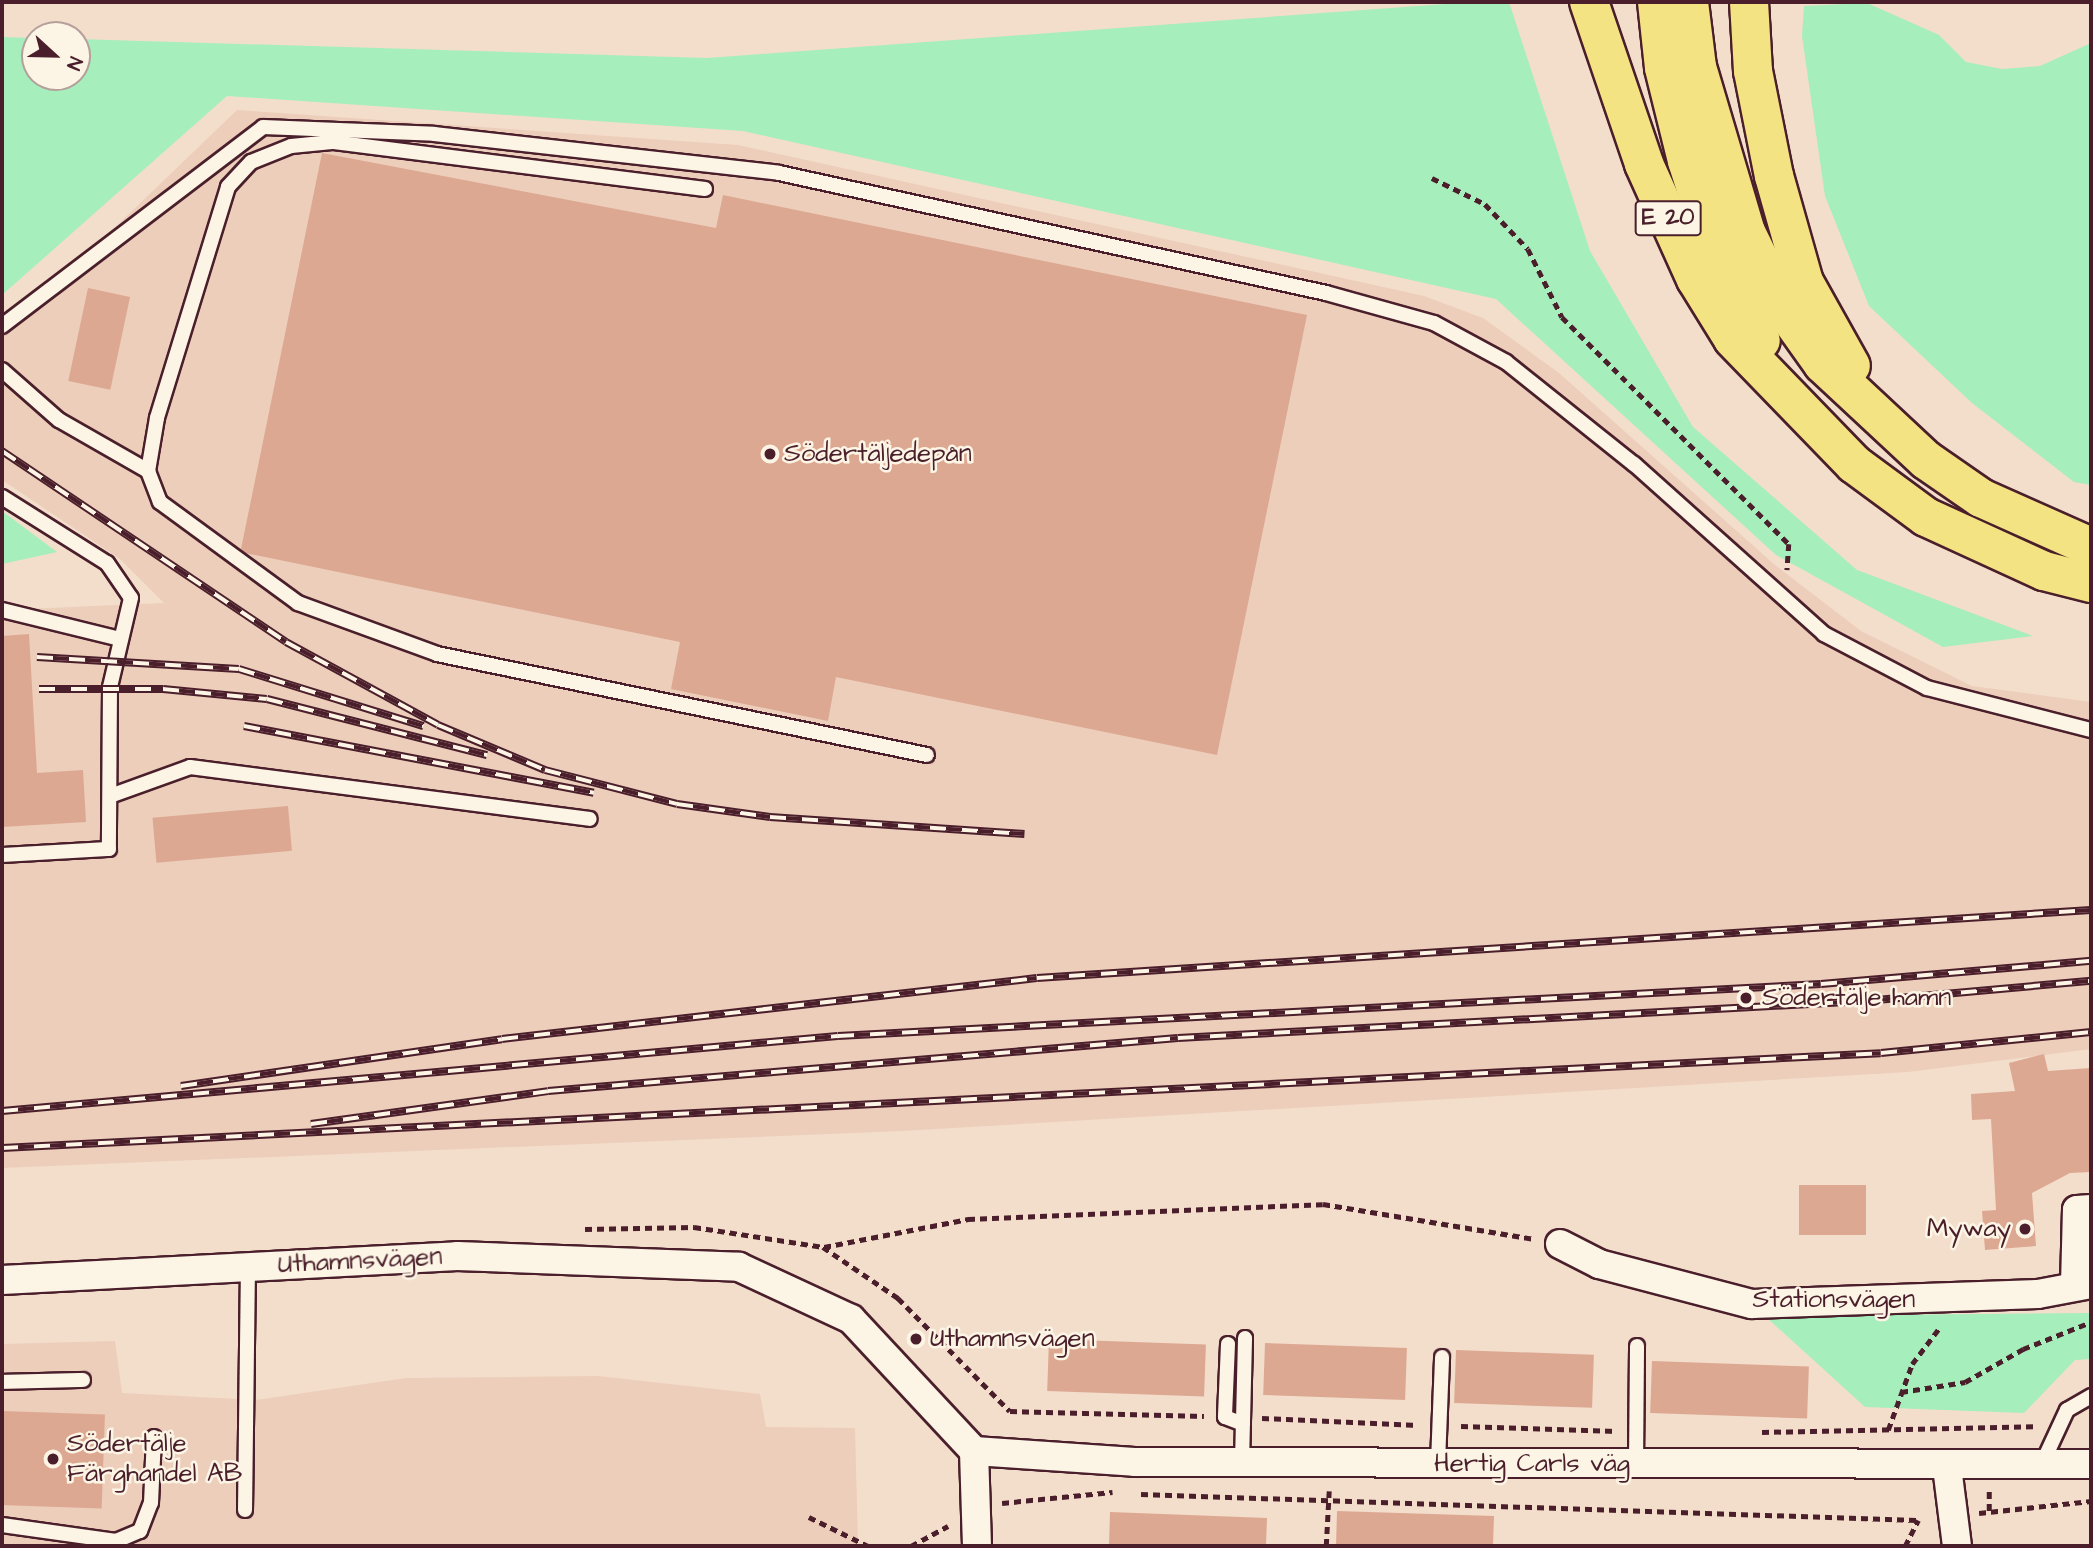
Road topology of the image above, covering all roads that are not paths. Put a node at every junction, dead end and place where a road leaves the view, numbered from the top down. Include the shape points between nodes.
1 (1589, 2) edge
2 (1657, 2) edge
3 (1689, 2) edge
4 (1749, 2) edge
5 (705, 189) dead end
6 (2, 326) edge
7 (2, 370) edge
8 (1798, 406) junction
9 (1885, 421) junction
10 (148, 471) junction
11 (2, 497) edge
12 (2091, 547) edge
13 (2091, 583) edge
14 (2, 610) edge
15 (120, 639) junction
16 (2091, 730) edge
17 (928, 755) dead end
18 (110, 796) junction
19 (590, 819) dead end
20 (2, 855) edge
21 (2091, 1209) edge
22 (1560, 1244) road end
23 (248, 1267) junction
24 (2, 1280) edge
25 (2083, 1284) edge
26 (1245, 1338) dead end
27 (1228, 1343) dead end
28 (1637, 1346) dead end
29 (1442, 1357) dead end
30 (83, 1380) dead end
31 (2, 1382) edge
32 (2091, 1396) edge
33 (1243, 1421) junction
34 (154, 1437) dead end
35 (974, 1451) junction
36 (1242, 1462) junction
37 (1438, 1463) junction
38 (1636, 1464) junction
39 (2091, 1464) edge
40 (2040, 1466) junction
41 (1947, 1467) junction
42 (245, 1510) dead end
43 (2, 1525) edge
44 (977, 1546) edge
45 (1957, 1546) edge

1 - 8 highway, E 20 via 1644,164 1696,279 1733,339
2 - 8 highway via 1664,68 1717,254
3 - 9 highway via 1697,67 1746,232 1783,307 1823,364
4 - 9 highway via 1753,71 1804,282
5 - 10 lane via 332,142 291,146 251,162 228,187 157,418
6 - 16 lane via 263,127 434,134 779,173 1326,293 1434,323 1506,362 1634,464 1824,634 1927,688
7 - 10 lane via 59,420
8 - 13 highway, E 20 via 1854,464 1926,517 2032,566
9 - 12 highway via 1981,498
10 - 17 lane via 160,502 203,540 298,603 370,632 437,654
11 - 15 lane via 107,563 131,598
14 - 15 lane
15 - 18 lane via 110,687
18 - 19 lane via 162,772 190,767
18 - 20 lane via 109,849
21 - 25 street, Stationsvägen via 2077,1210
22 - 25 street, Stationsvägen via 1612,1268 1752,1304 1962,1298
23 - 24 street, Uthamnsvägen
23 - 35 street, Uthamnsvägen via 457,1256 739,1267 851,1319
23 - 42 lane
26 - 33 lane
27 - 33 lane via 1225,1417
28 - 38 lane
29 - 37 lane
30 - 31 lane
32 - 40 lane via 2067,1410
33 - 36 lane
34 - 43 lane via 151,1503 140,1531 116,1541
35 - 36 street, Hertig Carls väg
35 - 44 street
36 - 37 street, Hertig Carls väg
37 - 38 street, Hertig Carls väg
38 - 41 street, Hertig Carls väg
39 - 40 street, Hertig Carls väg
40 - 41 street, Hertig Carls väg
41 - 45 street

